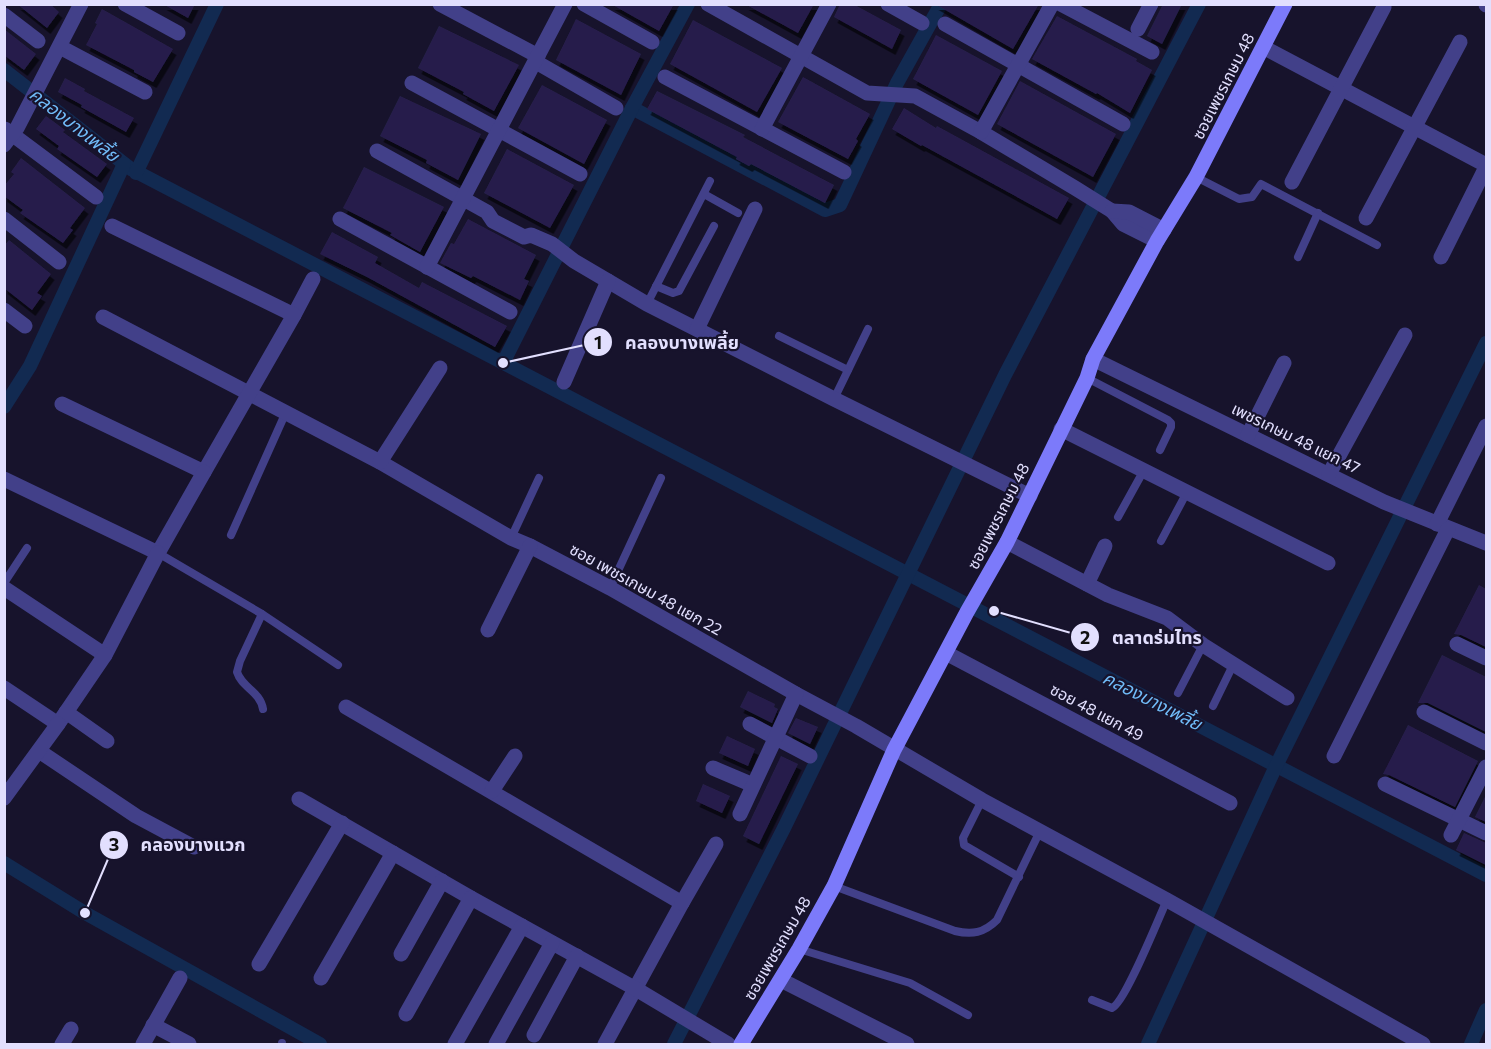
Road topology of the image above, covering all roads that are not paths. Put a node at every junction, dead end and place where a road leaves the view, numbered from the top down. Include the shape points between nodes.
1 (81, 4) edge
2 (125, 4) edge
3 (440, 4) edge
4 (565, 4) edge
5 (584, 4) edge
6 (708, 4) edge
7 (829, 4) edge
8 (888, 4) edge
9 (1052, 4) edge
10 (1061, 4) edge
11 (1150, 4) edge
12 (1285, 4) edge
13 (1384, 7) dead end
14 (4, 15) edge
15 (922, 23) dead end
16 (945, 24) dead end
17 (1138, 29) dead end
18 (178, 33) dead end
19 (38, 41) dead end
20 (652, 42) dead end
21 (1460, 42) dead end
22 (1263, 47) junction
23 (58, 51) junction
24 (1152, 52) dead end
25 (801, 57) junction
26 (537, 59) junction
27 (1019, 65) junction
28 (665, 77) dead end
29 (412, 83) dead end
30 (1342, 88) junction
31 (145, 92) dead end
32 (616, 108) dead end
33 (1123, 124) dead end
34 (1414, 128) junction
35 (762, 129) junction
36 (499, 130) junction
37 (981, 132) junction
38 (10, 134) edge
39 (377, 151) dead end
40 (1486, 166) edge
41 (844, 172) dead end
42 (580, 174) dead end
43 (1196, 177) junction
44 (710, 181) dead end
45 (1292, 182) dead end
46 (704, 194) junction
47 (96, 197) dead end
48 (463, 199) junction
49 (755, 209) dead end
50 (738, 213) dead end
51 (1318, 213) junction
52 (1366, 218) dead end
53 (4, 219) edge
54 (340, 219) dead end
55 (112, 226) dead end
56 (714, 226) dead end
57 (1160, 235) junction
58 (1377, 245) dead end
59 (1298, 257) dead end
60 (1441, 257) dead end
61 (59, 262) dead end
62 (427, 267) junction
63 (313, 279) dead end
64 (608, 281) junction
65 (656, 286) junction
66 (647, 304) junction
67 (4, 310) edge
68 (510, 312) dead end
69 (294, 315) junction
70 (103, 317) dead end
71 (25, 326) dead end
72 (697, 329) junction
73 (868, 329) dead end
74 (1405, 334) dead end
75 (779, 336) dead end
76 (1093, 359) junction
77 (1284, 363) dead end
78 (440, 368) dead end
79 (848, 370) junction
80 (1087, 378) junction
81 (564, 381) dead end
82 (251, 394) junction
83 (834, 399) junction
84 (62, 404) dead end
85 (286, 412) junction
86 (1486, 426) edge
87 (1061, 429) junction
88 (1248, 435) junction
89 (1160, 450) dead end
90 (380, 462) junction
91 (1144, 470) junction
92 (204, 472) junction
93 (1329, 474) junction
94 (539, 478) dead end
95 (661, 478) dead end
96 (4, 479) edge
97 (1187, 491) junction
98 (1030, 496) junction
99 (1118, 517) dead end
100 (1442, 526) junction
101 (231, 535) dead end
102 (511, 538) junction
103 (1161, 541) dead end
104 (1007, 542) junction
105 (1486, 543) edge
106 (530, 546) junction
107 (1105, 546) dead end
108 (27, 548) dead end
109 (158, 553) junction
110 (1328, 563) dead end
111 (4, 583) edge
112 (1086, 584) junction
113 (4, 588) edge
114 (610, 588) junction
115 (262, 614) junction
116 (488, 630) dead end
117 (1458, 644) dead end
118 (1203, 645) junction
119 (946, 653) junction
120 (105, 655) junction
121 (1486, 658) edge
122 (1234, 663) junction
123 (338, 665) dead end
124 (4, 688) edge
125 (1178, 693) dead end
126 (796, 694) junction
127 (1287, 698) dead end
128 (1213, 706) dead end
129 (346, 707) dead end
130 (262, 709) dead end
131 (1424, 712) dead end
132 (62, 718) junction
133 (750, 724) dead end
134 (776, 738) junction
135 (107, 741) dead end
136 (1486, 743) edge
137 (894, 750) junction
138 (39, 751) junction
139 (515, 756) dead end
140 (810, 756) dead end
141 (1334, 756) dead end
142 (1486, 767) edge
143 (713, 768) dead end
144 (1385, 783) dead end
145 (753, 785) junction
146 (492, 791) junction
147 (4, 798) edge
148 (299, 799) dead end
149 (981, 800) junction
150 (1230, 803) dead end
151 (740, 814) dead end
152 (1460, 820) junction
153 (342, 823) junction
154 (1040, 831) junction
155 (1486, 833) edge
156 (1450, 835) dead end
157 (716, 844) dead end
158 (194, 847) dead end
159 (393, 853) junction
160 (1019, 877) junction
161 (442, 881) junction
162 (834, 886) junction
163 (471, 898) junction
164 (1167, 900) junction
165 (682, 903) junction
166 (522, 926) junction
167 (552, 943) junction
168 (800, 949) junction
169 (401, 954) dead end
170 (577, 956) junction
171 (259, 964) dead end
172 (180, 978) dead end
173 (321, 978) dead end
174 (782, 980) junction
175 (636, 989) junction
176 (1092, 1000) dead end
177 (406, 1014) dead end
178 (968, 1015) dead end
179 (153, 1025) junction
180 (71, 1029) dead end
181 (534, 1035) dead end
182 (62, 1044) edge
183 (143, 1044) edge
184 (189, 1044) edge
185 (455, 1044) edge
186 (496, 1044) edge
187 (605, 1044) edge
188 (728, 1044) edge
189 (741, 1044) edge
190 (907, 1044) edge
191 (1423, 1044) edge

1 - 23 street
2 - 18 street
3 - 26 street
4 - 26 street
5 - 20 street
6 - 25 street
7 - 25 street
8 - 15 street
9 - 27 street
10 - 24 street
11 - 17 street
12 - 22 street, ซอยเพชรเกษม 48
13 - 30 street
14 - 19 street
16 - 27 street
21 - 34 street
22 - 30 street
22 - 43 street, ซอยเพชรเกษม 48
23 - 31 street
23 - 38 street
25 - 35 street
25 - 37 street via 867,93 915,96
26 - 32 street
26 - 36 street
27 - 33 street
27 - 37 street
28 - 35 street
29 - 36 street
30 - 34 street
30 - 45 street
34 - 40 street
34 - 52 street
35 - 41 street
36 - 42 street
36 - 48 street
37 - 57 street via 1112,211 1123,224
38 - 47 street
39 - 48 street
40 - 60 street
43 - 51 lane via 1239,199 1252,196 1261,184
43 - 57 street, ซอยเพชรเกษม 48
44 - 46 lane
46 - 50 lane
46 - 65 lane
48 - 62 street
48 - 64 street via 514,232 552,244
49 - 72 street
51 - 58 lane
51 - 59 lane
53 - 61 street
54 - 62 street
55 - 69 street
56 - 65 lane via 679,291 673,293
57 - 76 street, ซอยเพชรเกษม 48
62 - 68 street
63 - 69 street
64 - 66 street
64 - 81 street
65 - 66 lane
66 - 72 street
67 - 71 street
69 - 82 street
70 - 82 street, ซอย เพชรเกษม 48 แยก 22
72 - 83 street
73 - 79 lane
74 - 93 street
75 - 79 lane
76 - 80 street, ซอยเพชรเกษม 48
76 - 88 street, เพชรเกษม 48 แยก 47
77 - 88 street
78 - 90 street
79 - 83 lane
80 - 87 street, ซอยเพชรเกษม 48
80 - 89 lane via 1172,423
82 - 85 street, ซอย เพชรเกษม 48 แยก 22
82 - 92 street
83 - 98 street
84 - 92 street
85 - 90 street, ซอย เพชรเกษม 48 แยก 22
85 - 101 lane
86 - 100 street
87 - 91 street
87 - 98 street, ซอยเพชรเกษม 48
88 - 93 street, เพชรเกษม 48 แยก 47
90 - 102 street, ซอย เพชรเกษม 48 แยก 22
91 - 97 street
91 - 99 lane
92 - 109 street
93 - 100 street, เพชรเกษม 48 แยก 47
94 - 102 lane
95 - 114 lane
96 - 109 street
97 - 103 lane
97 - 110 street
98 - 104 street, ซอยเพชรเกษม 48
100 - 105 street, เพชรเกษม 48 แยก 47
100 - 141 street
102 - 106 street, ซอย เพชรเกษม 48 แยก 22
104 - 112 street
104 - 119 street, ซอยเพชรเกษม 48
106 - 114 street, ซอย เพชรเกษม 48 แยก 22
106 - 116 street
107 - 112 street
108 - 111 lane
109 - 115 lane
109 - 120 street
112 - 118 street via 1167,618
113 - 120 street
114 - 126 street, ซอย เพชรเกษม 48 แยก 22
115 - 123 lane
115 - 130 lane via 237,672 242,682 257,694
117 - 121 street
118 - 122 street
118 - 125 lane
119 - 137 street, ซอยเพชรเกษม 48
119 - 150 street, ซอย 48 แยก 49
120 - 132 street
122 - 127 street
122 - 128 lane
124 - 132 street
126 - 134 street
126 - 137 street, ซอย เพชรเกษม 48 แยก 22
129 - 146 street
131 - 136 street
132 - 135 street
132 - 138 street
133 - 134 street
134 - 140 street
134 - 145 street
137 - 149 street, ซอย เพชรเกษม 48 แยก 22
137 - 162 street, ซอยเพชรเกษม 48
138 - 147 street
138 - 158 street via 130,812
139 - 146 street
142 - 152 street
143 - 145 street
144 - 152 street
145 - 151 street
146 - 165 street
148 - 153 street
149 - 154 street, ซอย เพชรเกษม 48 แยก 22
149 - 160 lane via 963,838 964,845
152 - 155 street
152 - 156 street
153 - 159 street
153 - 171 street
154 - 160 lane
154 - 164 street, ซอย เพชรเกษม 48 แยก 22
157 - 165 street
159 - 161 street
159 - 173 street
160 - 162 lane via 997,920 974,934 955,931
161 - 163 street
161 - 169 street
162 - 168 street, ซอยเพชรเกษม 48
163 - 166 street
163 - 177 street
164 - 176 lane via 1118,1004 1112,1008
164 - 191 street, ซอย เพชรเกษม 48 แยก 22
165 - 175 street
166 - 167 street
166 - 185 street
167 - 170 street
167 - 186 street
168 - 174 street, ซอยเพชรเกษม 48
168 - 178 lane via 910,983
170 - 175 street
170 - 181 street
172 - 179 street
174 - 189 street, ซอยเพชรเกษม 48
174 - 190 street
175 - 187 street
175 - 188 street
179 - 183 street
179 - 184 street
180 - 182 street

